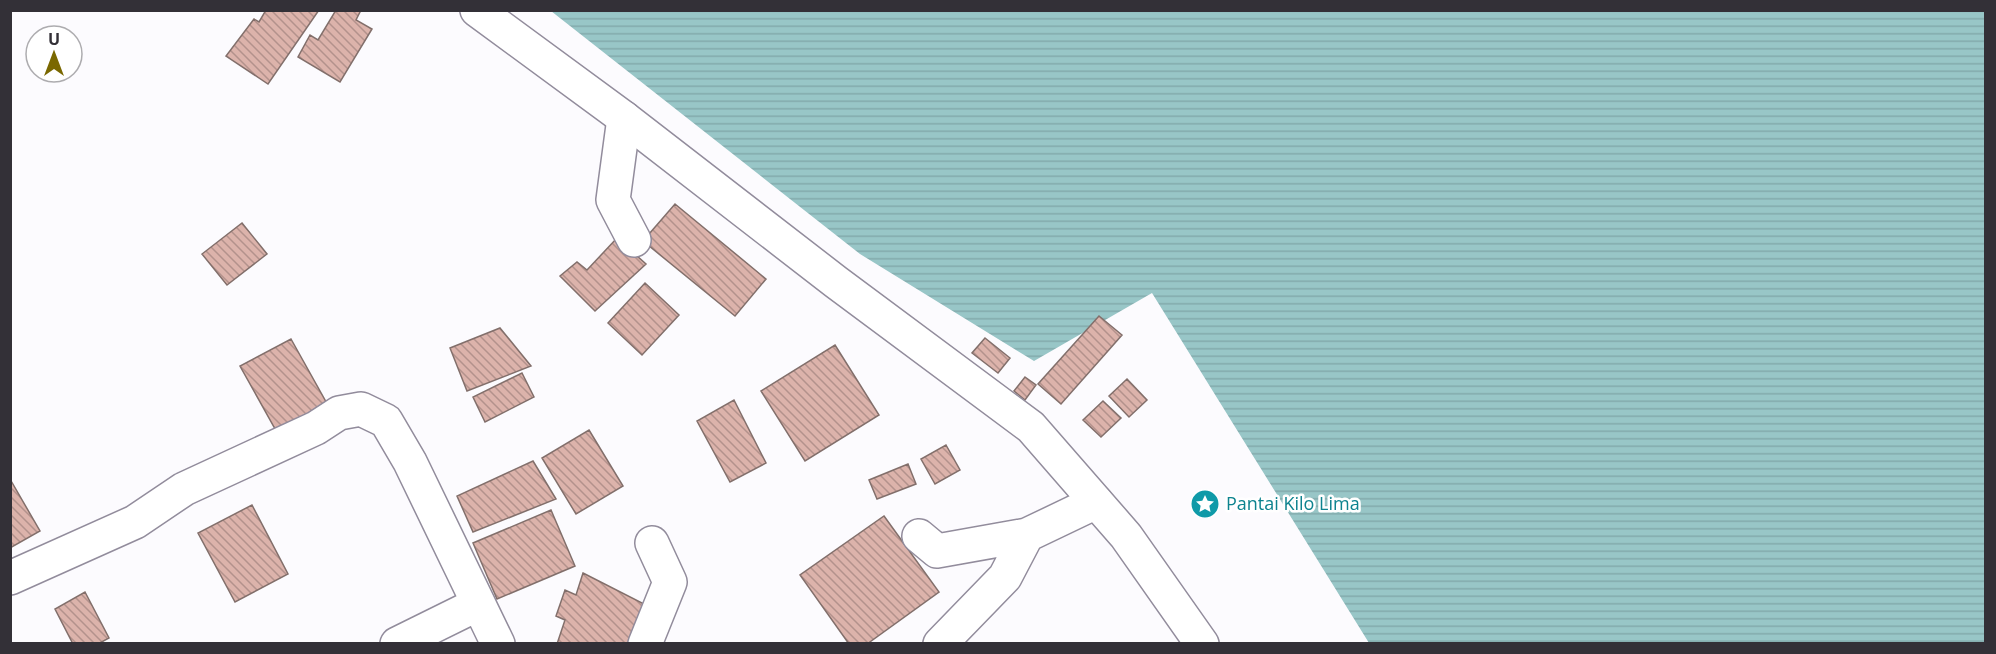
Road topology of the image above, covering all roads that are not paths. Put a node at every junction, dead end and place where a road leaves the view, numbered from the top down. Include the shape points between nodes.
1 (477, 10) edge
2 (624, 118) junction
3 (634, 240) dead end
4 (1096, 501) junction
5 (1027, 535) junction
6 (919, 536) dead end
7 (652, 543) dead end
8 (10, 578) edge
9 (478, 604) junction
10 (397, 644) edge
11 (498, 644) edge
12 (645, 644) edge
13 (940, 644) edge
14 (1202, 644) edge

1 - 2 main road
2 - 3 main road via 613,200
2 - 4 main road via 1031,427
4 - 5 main road
4 - 14 main road via 1126,536
5 - 6 main road via 937,551
5 - 13 main road via 1005,577
7 - 12 main road via 670,582
8 - 9 main road via 135,522 184,489 316,428 339,413 361,409 386,421 410,462
9 - 10 main road
9 - 11 main road

